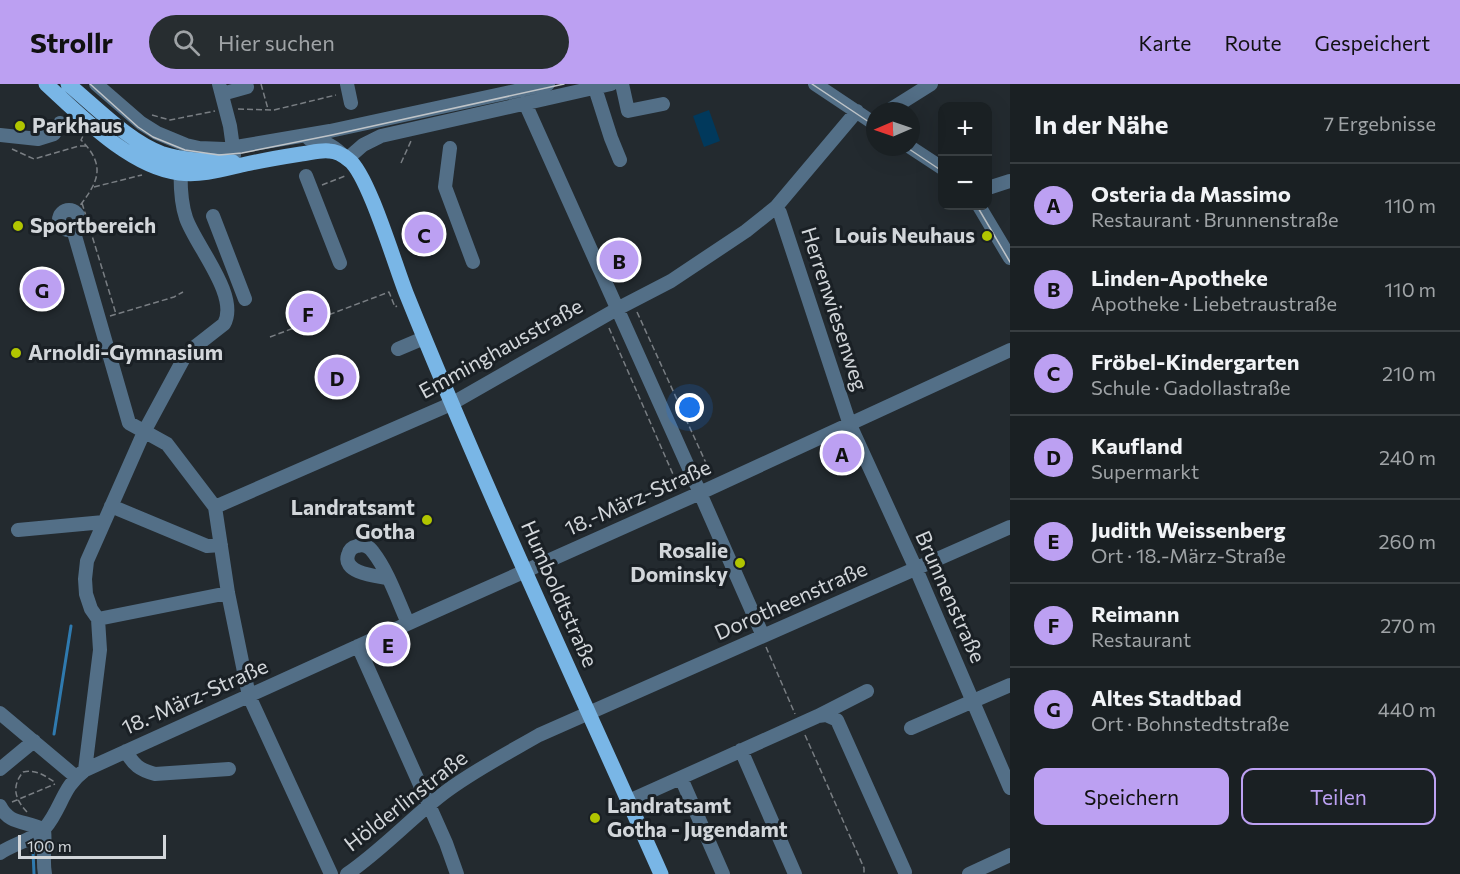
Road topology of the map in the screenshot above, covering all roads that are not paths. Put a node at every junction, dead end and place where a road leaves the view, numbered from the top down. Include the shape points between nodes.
1 (46, 84) edge
2 (68, 84) edge
3 (96, 84) edge
4 (548, 84) edge
5 (611, 84) edge
6 (622, 84) edge
7 (815, 84) edge
8 (931, 84) edge
9 (254, 85) edge
10 (595, 88) junction
11 (221, 89) edge
12 (481, 91) edge
13 (902, 102) edge
14 (525, 103) junction
15 (663, 104) dead end
16 (857, 111) junction
17 (486, 112) junction
18 (866, 117) edge
19 (60, 123) dead end
20 (0, 135) edge
21 (297, 137) junction
22 (450, 148) dead end
23 (920, 154) edge
24 (182, 158) junction
25 (237, 159) junction
26 (347, 159) junction
27 (620, 160) dead end
28 (938, 165) edge
29 (181, 173) junction
30 (306, 176) dead end
31 (1010, 181) edge
32 (992, 186) edge
33 (79, 207) road end
34 (776, 207) junction
35 (981, 210) edge
36 (213, 216) dead end
37 (1010, 258) edge
38 (473, 262) dead end
39 (340, 263) dead end
40 (245, 299) dead end
41 (617, 309) junction
42 (424, 338) junction
43 (398, 349) dead end
44 (1010, 350) edge
45 (450, 404) junction
46 (850, 425) junction
47 (144, 432) junction
48 (700, 493) junction
49 (111, 506) junction
50 (215, 507) junction
51 (104, 522) junction
52 (1010, 527) edge
53 (18, 531) dead end
54 (220, 545) junction
55 (916, 569) junction
56 (525, 571) junction
57 (387, 578) dead end
58 (228, 593) junction
59 (98, 619) junction
60 (408, 623) junction
61 (763, 636) junction
62 (358, 646) junction
63 (1010, 685) edge
64 (867, 691) dead end
65 (249, 696) junction
66 (973, 701) junction
67 (0, 713) edge
68 (590, 715) junction
69 (818, 716) junction
70 (911, 728) dead end
71 (34, 741) junction
72 (741, 750) junction
73 (126, 751) junction
74 (0, 769) edge
75 (229, 769) dead end
76 (81, 774) junction
77 (681, 778) junction
78 (1010, 788) edge
79 (629, 801) junction
80 (429, 805) junction
81 (0, 807) edge
82 (44, 830) junction
83 (0, 852) edge
84 (1010, 855) edge
85 (905, 872) dead end
86 (45, 874) edge
87 (331, 874) edge
88 (347, 874) edge
89 (457, 874) edge
90 (661, 874) edge
91 (723, 874) edge
92 (795, 874) edge
93 (969, 874) edge

1 - 29 main road via 136,157
2 - 24 main road via 137,139 163,154
3 - 25 street via 141,123 166,138
4 - 12 street
5 - 10 street
6 - 15 street via 628,111
7 - 16 street
8 - 13 street
9 - 11 street
10 - 14 street
10 - 27 street
11 - 25 street
12 - 17 street
12 - 21 street
14 - 17 street
14 - 41 street
16 - 18 street
16 - 34 street, Emminghausstraße
17 - 26 street via 375,138
19 - 20 street via 54,134 38,139
21 - 25 street
21 - 26 street via 323,141
22 - 38 street via 445,188
23 - 28 street
24 - 25 main road
24 - 29 street
25 - 26 main road via 322,151
25 - 29 main road via 214,172
26 - 42 main road, Humboldtstraße via 365,183
29 - 47 street via 185,216 220,284 227,303 227,319 184,358
30 - 39 street
31 - 32 street
33 - 47 street via 64,210 59,219 63,228 73,229 129,423
34 - 41 street, Emminghausstraße via 710,256
34 - 46 street, Herrenwiesenweg
35 - 37 street
36 - 40 street
41 - 45 street, Emminghausstraße
41 - 48 street
42 - 43 street
42 - 45 main road, Humboldtstraße
44 - 46 street, 18.-März-Straße
45 - 50 street, Emminghausstraße
45 - 56 main road, Humboldtstraße
46 - 48 street, 18.-März-Straße
46 - 55 street, Brunnenstraße
47 - 49 street
47 - 50 street via 166,444
48 - 56 street, 18.-März-Straße
48 - 61 street
49 - 51 street
49 - 54 street via 207,546
50 - 54 street
51 - 53 street
51 - 59 street via 87,561 85,579 88,601
52 - 55 street, Dorotheenstraße
54 - 58 street
55 - 61 street, Dorotheenstraße
55 - 66 street, Brunnenstraße
56 - 60 street, 18.-März-Straße
56 - 68 main road, Humboldtstraße
57 - 60 street
58 - 59 street
58 - 65 street
59 - 76 street via 100,650
60 - 62 street, 18.-März-Straße
61 - 68 street, Dorotheenstraße
62 - 65 street, 18.-März-Straße
62 - 80 street
63 - 66 street
64 - 69 street
65 - 73 street, 18.-März-Straße
65 - 87 street
66 - 70 street
66 - 78 street, Brunnenstraße
67 - 71 street
68 - 79 main road, Humboldtstraße
68 - 80 street, Hölderlinstraße via 539,735 475,771
69 - 72 street
69 - 85 street via 837,720
71 - 74 street
71 - 76 street
72 - 77 street
72 - 92 street
73 - 75 street via 133,764 155,774
73 - 76 street, 18.-März-Straße
76 - 82 street via 66,790
77 - 79 street
77 - 91 street
79 - 90 main road, Humboldtstraße
80 - 88 street, Hölderlinstraße via 372,857
80 - 89 street
81 - 82 street via 14,821
82 - 83 street
82 - 86 street
84 - 93 street

